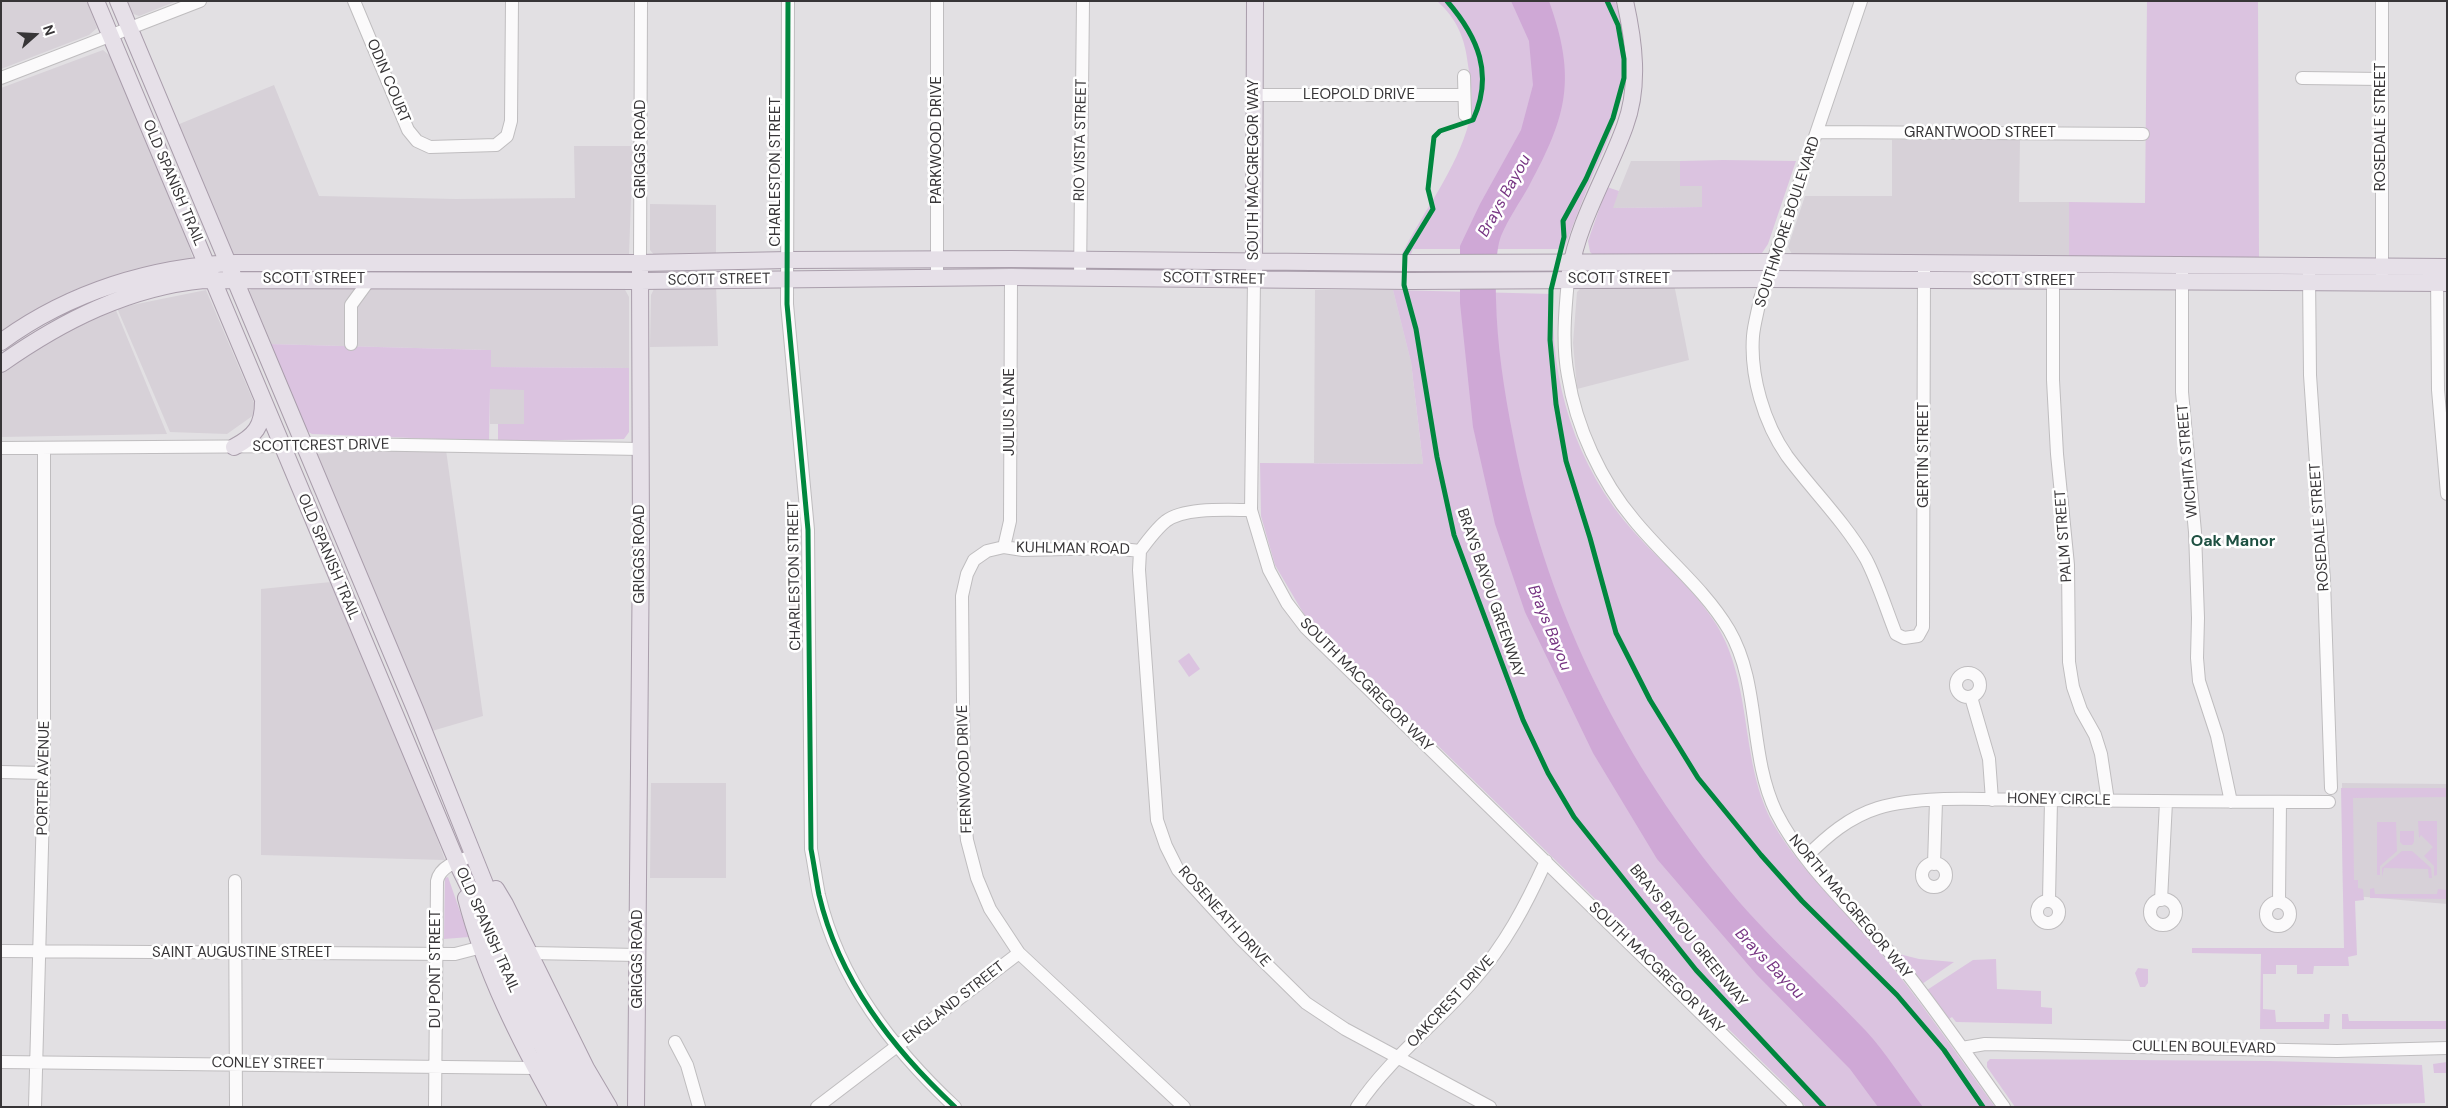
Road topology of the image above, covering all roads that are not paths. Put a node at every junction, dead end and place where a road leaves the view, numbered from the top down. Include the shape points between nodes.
1 (96, 1) edge
2 (118, 1) edge
3 (200, 1) edge
4 (354, 1) edge
5 (512, 1) edge
6 (641, 1) edge
7 (788, 1) edge
8 (937, 1) edge
9 (1083, 1) edge
10 (1255, 1) edge
11 (1624, 1) edge
12 (1861, 1) edge
13 (2382, 1) edge
14 (129, 28) junction
15 (110, 36) junction
16 (1464, 76) dead end
17 (1, 78) edge
18 (2302, 78) dead end
19 (2381, 79) junction
20 (1254, 95) junction
21 (1464, 95) junction
22 (1465, 115) dead end
23 (1818, 132) junction
24 (2143, 134) dead end
25 (182, 153) junction
26 (165, 162) junction
27 (788, 260) junction
28 (937, 260) junction
29 (1080, 260) junction
30 (1254, 262) junction
31 (1571, 262) junction
32 (1772, 262) junction
33 (640, 263) junction
34 (228, 264) junction
35 (1924, 264) junction
36 (208, 265) junction
37 (370, 271) junction
38 (1540, 272) junction
39 (2053, 273) junction
40 (2182, 274) junction
41 (2309, 274) junction
42 (2382, 274) junction
43 (2442, 275) edge
44 (1011, 277) junction
45 (937, 278) junction
46 (1080, 278) junction
47 (788, 279) junction
48 (1767, 279) junction
49 (214, 280) junction
50 (234, 280) junction
51 (1254, 280) junction
52 (1568, 280) junction
53 (640, 281) junction
54 (1924, 281) junction
55 (40, 318) junction
56 (52, 331) junction
57 (1, 342) edge
58 (351, 344) dead end
59 (1, 364) edge
60 (263, 400) junction
61 (282, 446) junction
62 (304, 446) junction
63 (234, 447) junction
64 (1, 448) edge
65 (44, 448) junction
66 (641, 448) junction
67 (2447, 494) edge
68 (1251, 510) junction
69 (1004, 547) junction
70 (1140, 550) junction
71 (974, 560) joint
72 (355, 565) junction
73 (334, 572) junction
74 (1910, 638) joint
75 (409, 695) junction
76 (1971, 696) dead end
77 (390, 704) junction
78 (1, 772) edge
79 (44, 773) junction
80 (2331, 788) dead end
81 (1992, 800) junction
82 (2051, 800) junction
83 (1936, 801) junction
84 (2108, 801) junction
85 (2166, 802) junction
86 (2231, 802) junction
87 (2280, 802) junction
88 (2329, 802) dead end
89 (476, 857) junction
90 (1806, 857) junction
91 (1546, 862) junction
92 (458, 864) junction
93 (1934, 864) dead end
94 (235, 881) dead end
95 (2049, 900) dead end
96 (2162, 900) dead end
97 (2280, 902) dead end
98 (482, 947) junction
99 (1, 951) edge
100 (40, 951) junction
101 (236, 953) junction
102 (529, 953) junction
103 (1019, 953) junction
104 (435, 954) junction
105 (638, 955) junction
106 (675, 1042) dead end
107 (897, 1048) junction
108 (1962, 1048) junction
109 (2447, 1048) edge
110 (1399, 1057) junction
111 (1, 1062) edge
112 (36, 1062) junction
113 (236, 1064) junction
114 (435, 1066) junction
115 (535, 1068) junction
116 (35, 1107) edge
117 (236, 1107) edge
118 (435, 1107) edge
119 (557, 1107) edge
120 (574, 1107) edge
121 (591, 1107) edge
122 (609, 1107) edge
123 (636, 1107) edge
124 (699, 1107) edge
125 (817, 1107) edge
126 (955, 1107) edge
127 (1184, 1107) edge
128 (1357, 1107) edge
129 (1490, 1107) edge
130 (1797, 1107) edge
131 (2004, 1107) edge

1 - 15 main road, OLD SPANISH TRAIL
2 - 14 main road, OLD SPANISH TRAIL
3 - 14 street
4 - 5 street, ODIN COURT via 408,130 417,141 430,146 496,145 507,136 511,121
6 - 33 street, GRIGGS ROAD
7 - 27 street, CHARLESTON STREET
8 - 28 street, PARKWOOD DRIVE
9 - 29 street, RIO VISTA STREET
10 - 20 main road, SOUTH MACGREGOR WAY
11 - 31 main road, NORTH MACGREGOR WAY via 1635,57 1626,125 1602,177
12 - 23 street, SOUTHMORE BOULEVARD
13 - 19 street, ROSEDALE STREET
14 - 15 street
14 - 25 main road, OLD SPANISH TRAIL
15 - 17 street
15 - 26 main road, OLD SPANISH TRAIL
16 - 21 street
18 - 19 street
19 - 42 street, ROSEDALE STREET
20 - 21 street, LEOPOLD DRIVE
20 - 30 main road, SOUTH MACGREGOR WAY
21 - 22 street
23 - 24 street, GRANTWOOD STREET
23 - 32 street, SOUTHMORE BOULEVARD
25 - 26 main road
25 - 34 main road, OLD SPANISH TRAIL
26 - 36 main road, OLD SPANISH TRAIL
27 - 28 main road, SCOTT STREET
27 - 33 main road, SCOTT STREET
27 - 47 street, CHARLESTON STREET
28 - 29 main road, SCOTT STREET
28 - 45 street, PARKWOOD DRIVE
29 - 30 main road, SCOTT STREET
29 - 46 street, RIO VISTA STREET
30 - 38 main road, SCOTT STREET via 1411,264
30 - 51 main road, SOUTH MACGREGOR WAY
31 - 32 main road, SCOTT STREET
31 - 38 main road, SCOTT STREET
31 - 52 main road, NORTH MACGREGOR WAY
32 - 35 main road, SCOTT STREET
32 - 48 street, SOUTHMORE BOULEVARD
33 - 37 main road, SCOTT STREET
33 - 53 main road, GRIGGS ROAD
34 - 36 main road, SCOTT STREET
34 - 37 main road, SCOTT STREET
34 - 50 main road, OLD SPANISH TRAIL
35 - 39 main road, SCOTT STREET
35 - 54 street, GERTIN STREET
36 - 49 main road, OLD SPANISH TRAIL
36 - 55 main road, SCOTT STREET via 127,280
37 - 50 main road, SCOTT STREET
37 - 53 main road, SCOTT STREET
37 - 58 street via 351,305
38 - 51 main road, SCOTT STREET via 1411,281
38 - 52 main road, SCOTT STREET
39 - 40 main road, SCOTT STREET
39 - 54 main road, SCOTT STREET
39 - 84 street, PALM STREET via 2054,389 2068,565 2069,662 2073,687 2101,754
40 - 41 main road, SCOTT STREET
40 - 86 street, WICHITA STREET via 2182,392 2195,532 2197,658
41 - 42 main road, SCOTT STREET
41 - 80 street, ROSEDALE STREET via 2310,375 2324,581
42 - 43 main road, SCOTT STREET
43 - 67 street via 2438,390
44 - 45 main road, SCOTT STREET
44 - 46 main road, SCOTT STREET
44 - 69 street, JULIUS LANE via 1010,521
45 - 47 main road, SCOTT STREET
46 - 51 main road, SCOTT STREET
47 - 53 main road, SCOTT STREET
47 - 107 street, CHARLESTON STREET via 792,371 808,530 811,849 819,895 847,970 867,1007
48 - 52 main road, SCOTT STREET
48 - 54 main road, SCOTT STREET
48 - 74 street, SOUTHMORE BOULEVARD via 1753,336 1754,364 1772,430 1866,560 1896,634
49 - 50 main road, SCOTT STREET
49 - 56 main road, SCOTT STREET via 187,282 137,293
49 - 60 main road, OLD SPANISH TRAIL
50 - 62 main road, OLD SPANISH TRAIL
51 - 68 street, SOUTH MACGREGOR WAY
52 - 90 street, NORTH MACGREGOR WAY via 1568,376 1576,411 1593,454 1633,520 1697,587 1730,631 1748,682 1764,784 1790,836
53 - 66 main road, GRIGGS ROAD
54 - 74 street, GERTIN STREET via 1923,627 1918,636
55 - 56 main road
55 - 57 main road, SCOTT STREET
56 - 59 main road, SCOTT STREET
60 - 61 main road, OLD SPANISH TRAIL
60 - 63 main road via 260,426 246,441
61 - 62 street, SCOTTCREST DRIVE
61 - 63 street, SCOTTCREST DRIVE
61 - 73 main road, OLD SPANISH TRAIL
62 - 66 street, SCOTTCREST DRIVE
62 - 72 main road, OLD SPANISH TRAIL
63 - 65 street, SCOTTCREST DRIVE
64 - 65 street, SCOTTCREST DRIVE
65 - 79 street, PORTER AVENUE
66 - 105 main road, GRIGGS ROAD
68 - 70 street, KUHLMAN ROAD via 1202,510 1168,520
68 - 91 street, SOUTH MACGREGOR WAY via 1269,570 1287,603 1306,628
69 - 70 street, KUHLMAN ROAD via 1023,550
69 - 71 street, KUHLMAN ROAD via 987,551
70 - 110 street, ROSENEATH DRIVE via 1157,820 1178,870 1275,974 1306,1002 1344,1029
71 - 103 street, FERNWOOD DRIVE via 962,596 967,840 977,878 990,909
72 - 73 main road
72 - 75 main road, OLD SPANISH TRAIL
73 - 77 main road, OLD SPANISH TRAIL
75 - 77 main road
75 - 89 main road, OLD SPANISH TRAIL
76 - 81 street via 1989,759
77 - 92 main road, OLD SPANISH TRAIL
78 - 79 street
79 - 100 street, PORTER AVENUE
81 - 82 street, HONEY CIRCLE
81 - 83 street, HONEY CIRCLE
82 - 84 street, HONEY CIRCLE
82 - 95 street
83 - 90 street, HONEY CIRCLE via 1907,802 1877,809 1846,822
83 - 93 street
84 - 85 street, HONEY CIRCLE
85 - 86 street, HONEY CIRCLE
85 - 96 street
86 - 87 street, HONEY CIRCLE
87 - 88 street, HONEY CIRCLE
87 - 97 street
89 - 92 street, DU PONT STREET
89 - 102 main road via 505,904
89 - 121 main road, OLD SPANISH TRAIL via 531,990
90 - 108 street, NORTH MACGREGOR WAY via 1898,962
91 - 110 street, OAKCREST DRIVE via 1522,913 1494,956 1473,982
91 - 130 street, SOUTH MACGREGOR WAY
92 - 98 main road via 471,918
92 - 104 street, DU PONT STREET via 443,869 438,875
92 - 120 main road, OLD SPANISH TRAIL via 522,1007
94 - 101 street
98 - 104 street, SAINT AUGUSTINE STREET via 464,953
98 - 115 main road via 501,998
99 - 100 street, SAINT AUGUSTINE STREET
100 - 101 street, SAINT AUGUSTINE STREET
100 - 112 street, PORTER AVENUE via 37,962
101 - 104 street, SAINT AUGUSTINE STREET
101 - 113 street
102 - 105 street
102 - 122 main road
103 - 107 street, ENGLAND STREET
103 - 127 street, FERNWOOD DRIVE
104 - 114 street, DU PONT STREET
105 - 123 main road, GRIGGS ROAD
106 - 124 street via 687,1065
107 - 125 street, ENGLAND STREET
107 - 126 street, CHARLESTON STREET
108 - 109 street, CULLEN BOULEVARD via 1985,1044 2337,1051
108 - 131 street, NORTH MACGREGOR WAY
110 - 128 street, OAKCREST DRIVE via 1375,1080
110 - 129 street, ROSENEATH DRIVE
111 - 112 street, CONLEY STREET
112 - 113 street, CONLEY STREET
112 - 116 street, PORTER AVENUE
113 - 114 street, CONLEY STREET
113 - 117 street
114 - 115 street, CONLEY STREET
114 - 118 street, DU PONT STREET
115 - 119 main road

